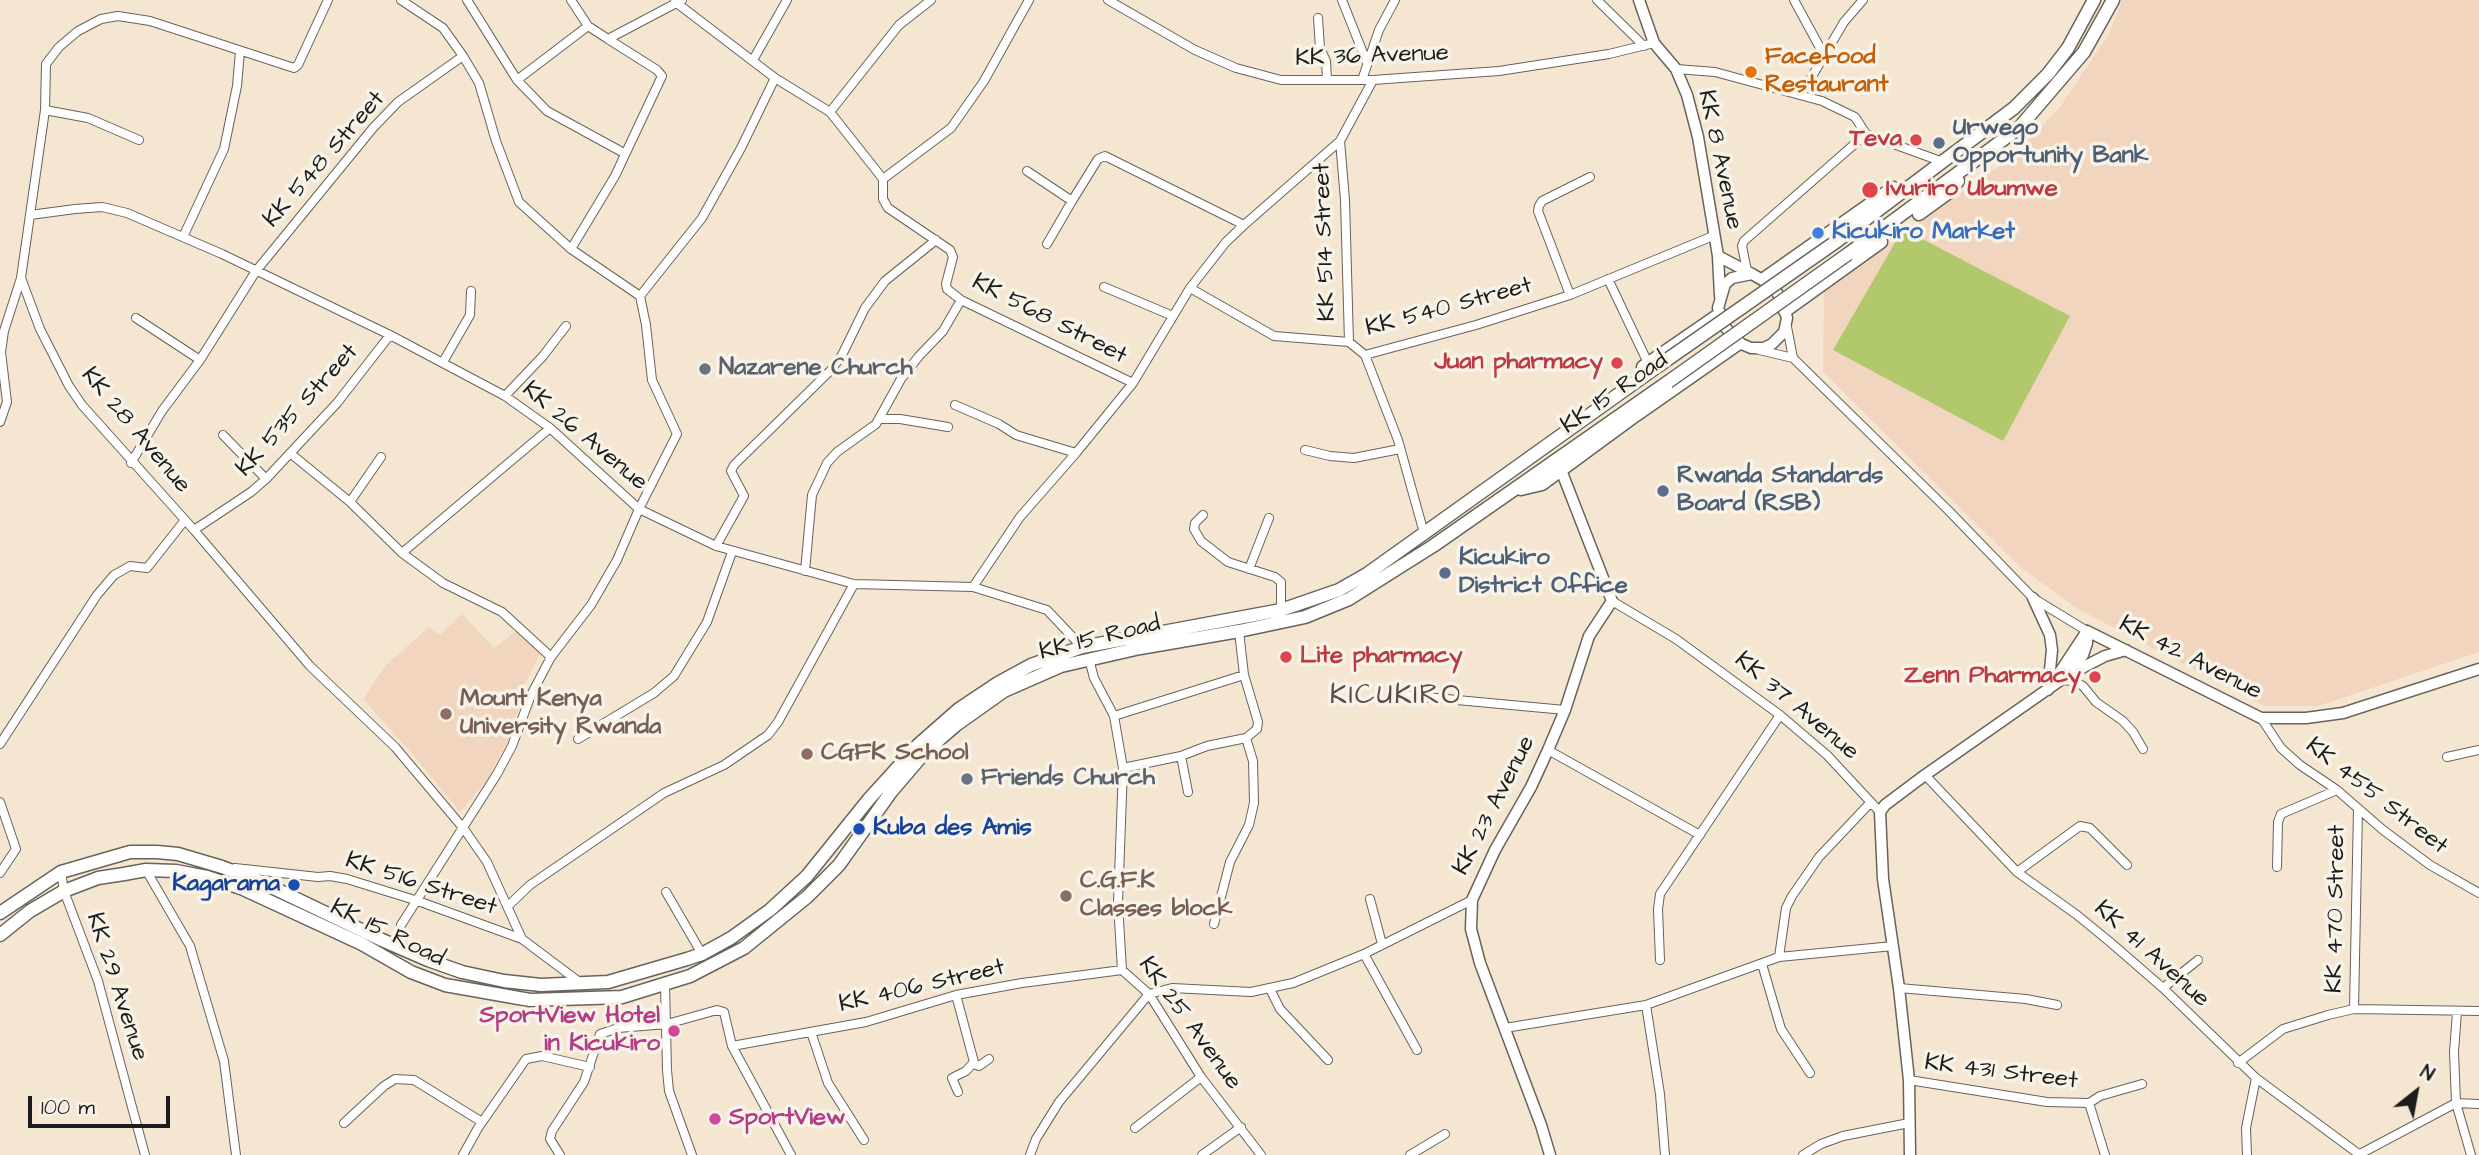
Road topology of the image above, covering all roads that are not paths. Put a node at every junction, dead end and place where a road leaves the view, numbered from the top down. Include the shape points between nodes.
1 (328, 0) edge
2 (401, 0) edge
3 (467, 0) edge
4 (571, 0) edge
5 (787, 0) edge
6 (931, 0) edge
7 (1029, 0) edge
8 (1108, 0) edge
9 (1342, 0) edge
10 (1395, 0) edge
11 (1597, 0) edge
12 (1639, 0) edge
13 (1794, 0) edge
14 (1863, 0) edge
15 (2094, 0) edge
16 (2113, 0) edge
17 (679, 1) edge
18 (1318, 18) dead end
19 (588, 26) junction
20 (608, 39) junction
21 (1649, 44) junction
22 (240, 51) junction
23 (1824, 55) junction
24 (463, 56) junction
25 (754, 60) junction
26 (1367, 63) junction
27 (1676, 69) junction
28 (775, 78) junction
29 (1327, 79) junction
30 (517, 80) junction
31 (1362, 80) junction
32 (1373, 80) junction
33 (1801, 95) junction
34 (45, 110) junction
35 (830, 112) junction
36 (1866, 134) junction
37 (139, 140) dead end
38 (1340, 141) junction
39 (624, 153) junction
40 (1943, 162) junction
41 (1970, 166) junction
42 (1027, 171) dead end
43 (1590, 177) dead end
44 (883, 179) junction
45 (1072, 201) junction
46 (30, 215) junction
47 (1244, 225) junction
48 (1713, 236) junction
49 (183, 237) junction
50 (936, 240) junction
51 (1047, 244) dead end
52 (571, 249) junction
53 (1718, 256) junction
54 (256, 271) junction
55 (1754, 275) junction
56 (21, 278) junction
57 (1608, 279) junction
58 (1104, 287) dead end
59 (1190, 288) junction
60 (471, 291) dead end
61 (1570, 295) junction
62 (640, 296) junction
63 (1720, 296) junction
64 (961, 300) junction
65 (1720, 314) junction
66 (1173, 316) junction
67 (135, 318) dead end
68 (1786, 318) junction
69 (566, 326) dead end
70 (390, 335) junction
71 (1349, 342) junction
72 (1745, 346) junction
73 (1365, 355) junction
74 (1793, 358) junction
75 (200, 360) junction
76 (443, 362) junction
77 (1653, 364) junction
78 (1133, 383) junction
79 (505, 396) junction
80 (955, 405) dead end
81 (879, 419) junction
82 (0, 422) edge
83 (948, 427) dead end
84 (550, 428) junction
85 (223, 435) dead end
86 (1400, 449) junction
87 (1305, 450) dead end
88 (290, 453) junction
89 (1076, 453) junction
90 (381, 457) dead end
91 (131, 463) junction
92 (1561, 470) junction
93 (266, 479) junction
94 (1514, 491) junction
95 (350, 502) junction
96 (639, 509) junction
97 (1203, 515) dead end
98 (1269, 518) dead end
99 (185, 520) junction
100 (194, 530) junction
101 (1424, 533) junction
102 (716, 547) junction
103 (732, 552) junction
104 (402, 553) junction
105 (1249, 569) junction
106 (805, 571) junction
107 (854, 584) junction
108 (973, 587) junction
109 (2033, 598) junction
110 (1612, 601) junction
111 (1281, 610) junction
112 (1239, 631) junction
113 (2087, 631) junction
114 (1082, 647) junction
115 (2126, 650) junction
116 (551, 657) junction
117 (1089, 659) junction
118 (2479, 669) edge
119 (1244, 675) junction
120 (2065, 678) junction
121 (2048, 690) junction
122 (1402, 695) dead end
123 (1565, 710) junction
124 (1780, 715) junction
125 (1114, 716) junction
126 (2261, 718) junction
127 (1246, 738) junction
128 (578, 739) dead end
129 (0, 744) edge
130 (2143, 749) dead end
131 (1548, 750) junction
132 (2479, 750) edge
133 (1181, 756) junction
134 (2447, 757) dead end
135 (1123, 768) junction
136 (1924, 775) junction
137 (2337, 790) junction
138 (1188, 792) dead end
139 (0, 802) edge
140 (1871, 802) junction
141 (2358, 809) junction
142 (1880, 812) junction
143 (464, 829) junction
144 (1700, 835) junction
145 (2127, 864) dead end
146 (222, 867) junction
147 (2277, 867) dead end
148 (146, 870) junction
149 (61, 872) junction
150 (2017, 872) junction
151 (0, 873) edge
152 (64, 891) junction
153 (666, 892) dead end
154 (2479, 893) edge
155 (1370, 899) dead end
156 (1472, 900) junction
157 (418, 901) junction
158 (508, 906) junction
159 (0, 913) edge
160 (1214, 924) dead end
161 (401, 925) dead end
162 (0, 935) edge
163 (522, 939) junction
164 (1382, 944) junction
165 (1893, 946) junction
166 (702, 954) junction
167 (1364, 954) junction
168 (1779, 957) junction
169 (1660, 960) dead end
170 (2197, 960) dead end
171 (1762, 964) junction
172 (661, 967) junction
173 (1122, 970) junction
174 (665, 984) junction
175 (583, 985) junction
176 (1899, 988) junction
177 (2163, 988) junction
178 (1270, 989) junction
179 (1149, 994) junction
180 (956, 995) junction
181 (1646, 1005) junction
182 (2057, 1005) dead end
183 (2354, 1009) junction
184 (2479, 1011) edge
185 (2457, 1012) junction
186 (667, 1024) junction
187 (1505, 1028) junction
188 (811, 1032) junction
189 (732, 1046) junction
190 (1417, 1050) dead end
191 (989, 1059) dead end
192 (1328, 1060) dead end
193 (2238, 1063) junction
194 (974, 1064) junction
195 (590, 1067) junction
196 (1810, 1073) dead end
197 (1201, 1077) junction
198 (2256, 1078) junction
199 (1909, 1080) junction
200 (2142, 1084) dead end
201 (958, 1092) dead end
202 (2089, 1103) junction
203 (2456, 1103) junction
204 (2479, 1104) edge
205 (482, 1122) junction
206 (344, 1123) dead end
207 (1909, 1123) junction
208 (1241, 1127) junction
209 (1135, 1128) dead end
210 (1445, 1134) dead end
211 (864, 1140) dead end
212 (145, 1155) edge
213 (236, 1155) edge
214 (463, 1155) edge
215 (560, 1155) edge
216 (692, 1155) edge
217 (791, 1155) edge
218 (1030, 1155) edge
219 (1202, 1155) edge
220 (1261, 1155) edge
221 (1410, 1155) edge
222 (1550, 1155) edge
223 (1665, 1155) edge
224 (1803, 1155) edge
225 (1910, 1155) edge
226 (2105, 1155) edge
227 (2247, 1155) edge
228 (2360, 1155) edge
229 (2471, 1155) edge

1 - 22 street, KK 28 Avenue via 294,68
2 - 24 street via 443,29
3 - 30 street
4 - 19 street
5 - 25 street
6 - 35 street via 899,24
7 - 44 street via 984,81 951,128
8 - 29 street, KK 36 Avenue via 1236,68 1281,80
9 - 26 street
10 - 26 street
11 - 21 street
12 - 21 main road, KK 8 Avenue
13 - 23 street
14 - 23 street
15 - 40 highway, KK 15 Road via 2049,74 2014,108
16 - 41 highway, KK 15 Road via 2084,52 2052,90 2019,128
17 - 20 street
17 - 25 street, KK 568 Street
18 - 29 street
19 - 20 street
19 - 30 street
20 - 39 street via 662,76
21 - 27 main road, KK 8 Avenue
21 - 32 street, KK 36 Avenue via 1499,71
22 - 34 street, KK 28 Avenue via 150,21 118,16 101,19 59,47 46,64
22 - 49 street via 224,149
23 - 33 street
24 - 52 street via 479,83 519,202
24 - 54 street, KK 548 Street via 398,102
25 - 28 street, KK 568 Street
26 - 31 street
27 - 33 street via 1715,72
27 - 48 main road, KK 8 Avenue via 1698,136
28 - 35 street, KK 568 Street
28 - 62 street via 702,218
29 - 31 street, KK 36 Avenue
30 - 39 street via 547,111
31 - 32 street, KK 36 Avenue
32 - 38 street
33 - 36 street via 1855,117
34 - 37 street via 88,118
34 - 46 street, KK 28 Avenue
35 - 44 street, KK 568 Street
36 - 40 street
36 - 55 street via 1744,241
38 - 47 street
38 - 71 street, KK 514 Street
39 - 52 street
40 - 55 highway via 1906,178
40 - 77 highway, KK 15 Road, bridge via 1837,241
41 - 68 highway via 1948,193
41 - 94 highway, KK 15 Road, bridge
42 - 45 street
43 - 61 street via 1542,201 1538,211
44 - 50 street, KK 568 Street via 888,208
45 - 47 street via 1098,159 1105,156
45 - 51 street
46 - 49 street, KK 26 Avenue via 102,207
46 - 56 street, KK 28 Avenue
47 - 59 street
48 - 53 main road, KK 8 Avenue
48 - 57 street, KK 540 Street
49 - 54 street, KK 26 Avenue
50 - 64 street, KK 568 Street via 953,257 946,284
50 - 102 street via 884,281 831,370 734,465 731,471 744,496
52 - 62 street
53 - 55 main road, KK 8 Avenue
53 - 63 main road, KK 8 Avenue
54 - 70 street, KK 26 Avenue
54 - 75 street, KK 548 Street
55 - 63 main road via 1732,278
55 - 68 main road via 1773,286
56 - 82 street via 4,331 1,352 7,402
56 - 91 street, KK 28 Avenue via 69,386
57 - 61 street, KK 540 Street
57 - 77 street
58 - 66 street
59 - 66 street
59 - 71 street, KK 540 Street via 1275,336
60 - 76 street via 470,315
61 - 73 street, KK 540 Street
62 - 96 street via 652,380 677,434
63 - 65 main road
64 - 78 street, KK 568 Street
64 - 81 street via 943,331 901,379
65 - 72 main road via 1726,328
65 - 77 highway
66 - 78 street
67 - 75 street
68 - 72 main road via 1784,332 1772,344
68 - 74 street
69 - 79 street
70 - 76 street, KK 26 Avenue
70 - 88 street, KK 535 Street
71 - 73 street, KK 540 Street
72 - 74 street
72 - 92 highway
73 - 86 street
74 - 109 street
75 - 91 street, KK 548 Street
76 - 79 street, KK 26 Avenue
77 - 101 highway, KK 15 Road
78 - 89 street
79 - 84 street, KK 26 Avenue
80 - 89 street via 1016,435
81 - 83 street
81 - 106 street via 827,463 812,495
84 - 96 street, KK 26 Avenue
84 - 104 street
85 - 93 street
86 - 87 street via 1354,458
86 - 101 street
88 - 93 street, KK 535 Street
88 - 95 street
89 - 108 street via 1020,517
90 - 95 street
91 - 99 street, KK 28 Avenue
92 - 94 highway via 1542,484
92 - 110 main road
93 - 100 street, KK 535 Street
94 - 112 highway, KK 15 Road via 1349,599 1305,617
95 - 104 street
96 - 102 street, KK 26 Avenue
96 - 116 street via 591,606
97 - 105 street via 1194,529 1201,541 1228,562
98 - 105 street
99 - 100 street, KK 28 Avenue
99 - 129 street via 147,568 130,566 114,575 97,595
100 - 143 street, KK 28 Avenue via 310,666 395,747
101 - 111 highway, KK 15 Road via 1347,585
102 - 103 street, KK 26 Avenue
103 - 106 street, KK 26 Avenue
103 - 128 street via 707,622 674,676
104 - 116 street via 443,583 502,612
105 - 111 street via 1280,582
106 - 107 street, KK 26 Avenue
107 - 108 street, KK 26 Avenue
107 - 158 street via 768,735 724,765 664,793 530,885
108 - 114 street, KK 26 Avenue via 1047,610
109 - 113 street
109 - 121 main road via 2050,635
110 - 123 main road, KK 23 Avenue via 1588,636
110 - 124 street, KK 37 Avenue via 1676,639
111 - 114 highway, KK 15 Road
112 - 117 highway, KK 15 Road
112 - 119 street
113 - 115 main road, KK 42 Avenue
113 - 120 main road, KK 42 Avenue via 2083,655
113 - 121 main road, KK 42 Avenue
114 - 117 highway
114 - 166 highway, KK 15 Road via 1031,665 960,709 893,772 807,876 769,910
115 - 120 main road
115 - 126 main road, KK 42 Avenue
116 - 143 street via 512,746
117 - 125 street, KK 25 Avenue
117 - 174 highway, KK 15 Road via 1004,691 956,725 902,777 839,865 807,897 744,948
118 - 126 main road, KK 42 Avenue via 2343,713
119 - 125 street
119 - 127 street via 1258,722
120 - 121 main road, KK 42 Avenue
120 - 130 street via 2083,686 2123,721
121 - 136 main road, KK 42 Avenue
122 - 123 street
123 - 131 main road, KK 23 Avenue
124 - 140 street, KK 37 Avenue via 1827,755
124 - 144 street
125 - 135 street, KK 25 Avenue
126 - 137 street, KK 455 Street via 2281,748
127 - 133 street
127 - 160 street via 1253,761 1254,803 1249,825 1230,862
131 - 144 street
131 - 156 main road, KK 23 Avenue
132 - 134 street
133 - 135 street
133 - 138 street
135 - 173 street, KK 25 Avenue via 1118,902
136 - 142 main road, KK 42 Avenue
136 - 150 street, KK 41 Avenue
137 - 141 street, KK 455 Street
137 - 147 street via 2281,814
139 - 151 street via 16,849
140 - 142 street, KK 37 Avenue
140 - 168 street via 1819,857 1792,896
141 - 154 street, KK 455 Street via 2430,865
141 - 183 street, KK 470 Street
142 - 165 main road
143 - 157 street
143 - 158 street, KK 28 Avenue
144 - 169 street via 1660,894
145 - 150 street via 2090,828 2080,826
146 - 149 highway, KK 15 Road via 178,854 130,852
146 - 157 street, KK 516 Street via 330,876
146 - 175 highway, KK 15 Road via 462,972 541,985
148 - 152 highway, KK 15 Road via 98,878
148 - 174 highway, KK 15 Road via 176,871 241,888 445,985 530,1000 622,997
148 - 213 street via 190,946 224,1061
149 - 152 street, KK 29 Avenue
149 - 159 highway, KK 15 Road
150 - 177 street, KK 41 Avenue via 2077,915
152 - 162 highway, KK 15 Road
152 - 212 street, KK 29 Avenue via 98,981
153 - 166 street
155 - 164 street
156 - 164 street
156 - 187 main road, KK 23 Avenue via 1471,929
157 - 161 street
157 - 163 street, KK 516 Street
158 - 163 street, KK 28 Avenue
163 - 175 street, KK 28 Avenue
164 - 167 street
165 - 168 street
165 - 176 main road
166 - 172 highway, KK 15 Road
167 - 178 street
167 - 190 street
168 - 171 street
170 - 177 street
171 - 181 street
171 - 196 street via 1782,1028
172 - 174 highway
172 - 175 highway, KK 15 Road
173 - 179 street, KK 25 Avenue
173 - 180 street, KK 406 Street
174 - 186 street
176 - 182 street
176 - 199 main road
177 - 193 street, KK 41 Avenue
178 - 179 street via 1172,988
178 - 192 street via 1280,1009
179 - 197 street, KK 25 Avenue
179 - 218 street via 1059,1102
180 - 188 street, KK 406 Street
180 - 194 street
181 - 187 street
181 - 223 street
183 - 185 street
183 - 193 street via 2283,1029
184 - 185 street
185 - 203 street
186 - 189 street via 724,1012
186 - 195 street via 600,1034
186 - 216 street via 669,1091
187 - 222 main road, KK 23 Avenue
188 - 189 street, KK 406 Street
188 - 211 street via 828,1083
189 - 217 street
191 - 194 street
193 - 198 street, KK 41 Avenue
194 - 201 street via 952,1078
195 - 205 street via 541,1056 526,1059
195 - 215 street via 552,1131 550,1139
197 - 208 street, KK 25 Avenue
197 - 209 street
198 - 227 street via 2246,1128
198 - 228 street, KK 41 Avenue
199 - 202 street, KK 431 Street via 2047,1102
199 - 207 main road
200 - 202 street, KK 431 Street
202 - 226 street, KK 431 Street
203 - 204 street
203 - 228 street
203 - 229 street
205 - 206 street via 414,1080 395,1079
205 - 214 street
207 - 224 street via 1843,1136
207 - 225 main road
208 - 219 street
208 - 220 street, KK 25 Avenue
210 - 221 street

